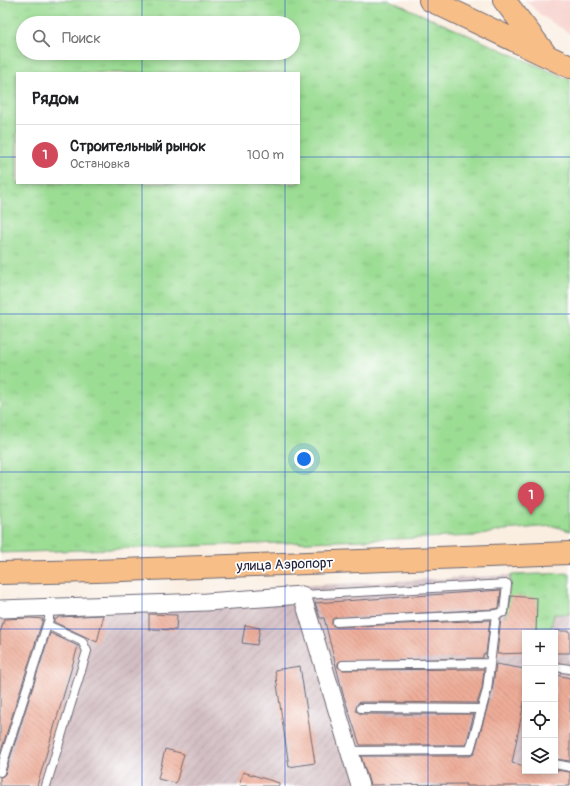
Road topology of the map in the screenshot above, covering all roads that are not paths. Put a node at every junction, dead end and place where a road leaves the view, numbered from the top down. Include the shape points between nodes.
1 (430, 0) edge
2 (504, 0) edge
3 (547, 56) junction
4 (570, 67) edge
5 (570, 553) edge
6 (0, 573) edge
7 (302, 595) junction
8 (49, 607) junction
9 (0, 609) edge
10 (496, 614) junction
11 (337, 622) dead end
12 (47, 626) junction
13 (490, 663) junction
14 (343, 665) dead end
15 (558, 667) edge
16 (570, 669) edge
17 (361, 708) dead end
18 (481, 709) junction
19 (350, 751) junction
20 (558, 765) edge
21 (570, 767) edge
22 (0, 772) edge
23 (46, 786) edge
24 (360, 786) edge

1 - 3 main road
2 - 3 main road
3 - 4 main road
5 - 6 main road, улица Аэропорт
7 - 8 street via 206,602
7 - 10 lane via 507,584 504,612
7 - 19 street
8 - 9 street
8 - 12 lane
10 - 11 lane
10 - 13 lane
12 - 22 lane
12 - 23 lane via 82,641 87,651
13 - 14 lane
13 - 18 lane via 487,690
15 - 16 lane
17 - 18 lane
18 - 19 lane via 470,750
19 - 24 street
20 - 21 lane

